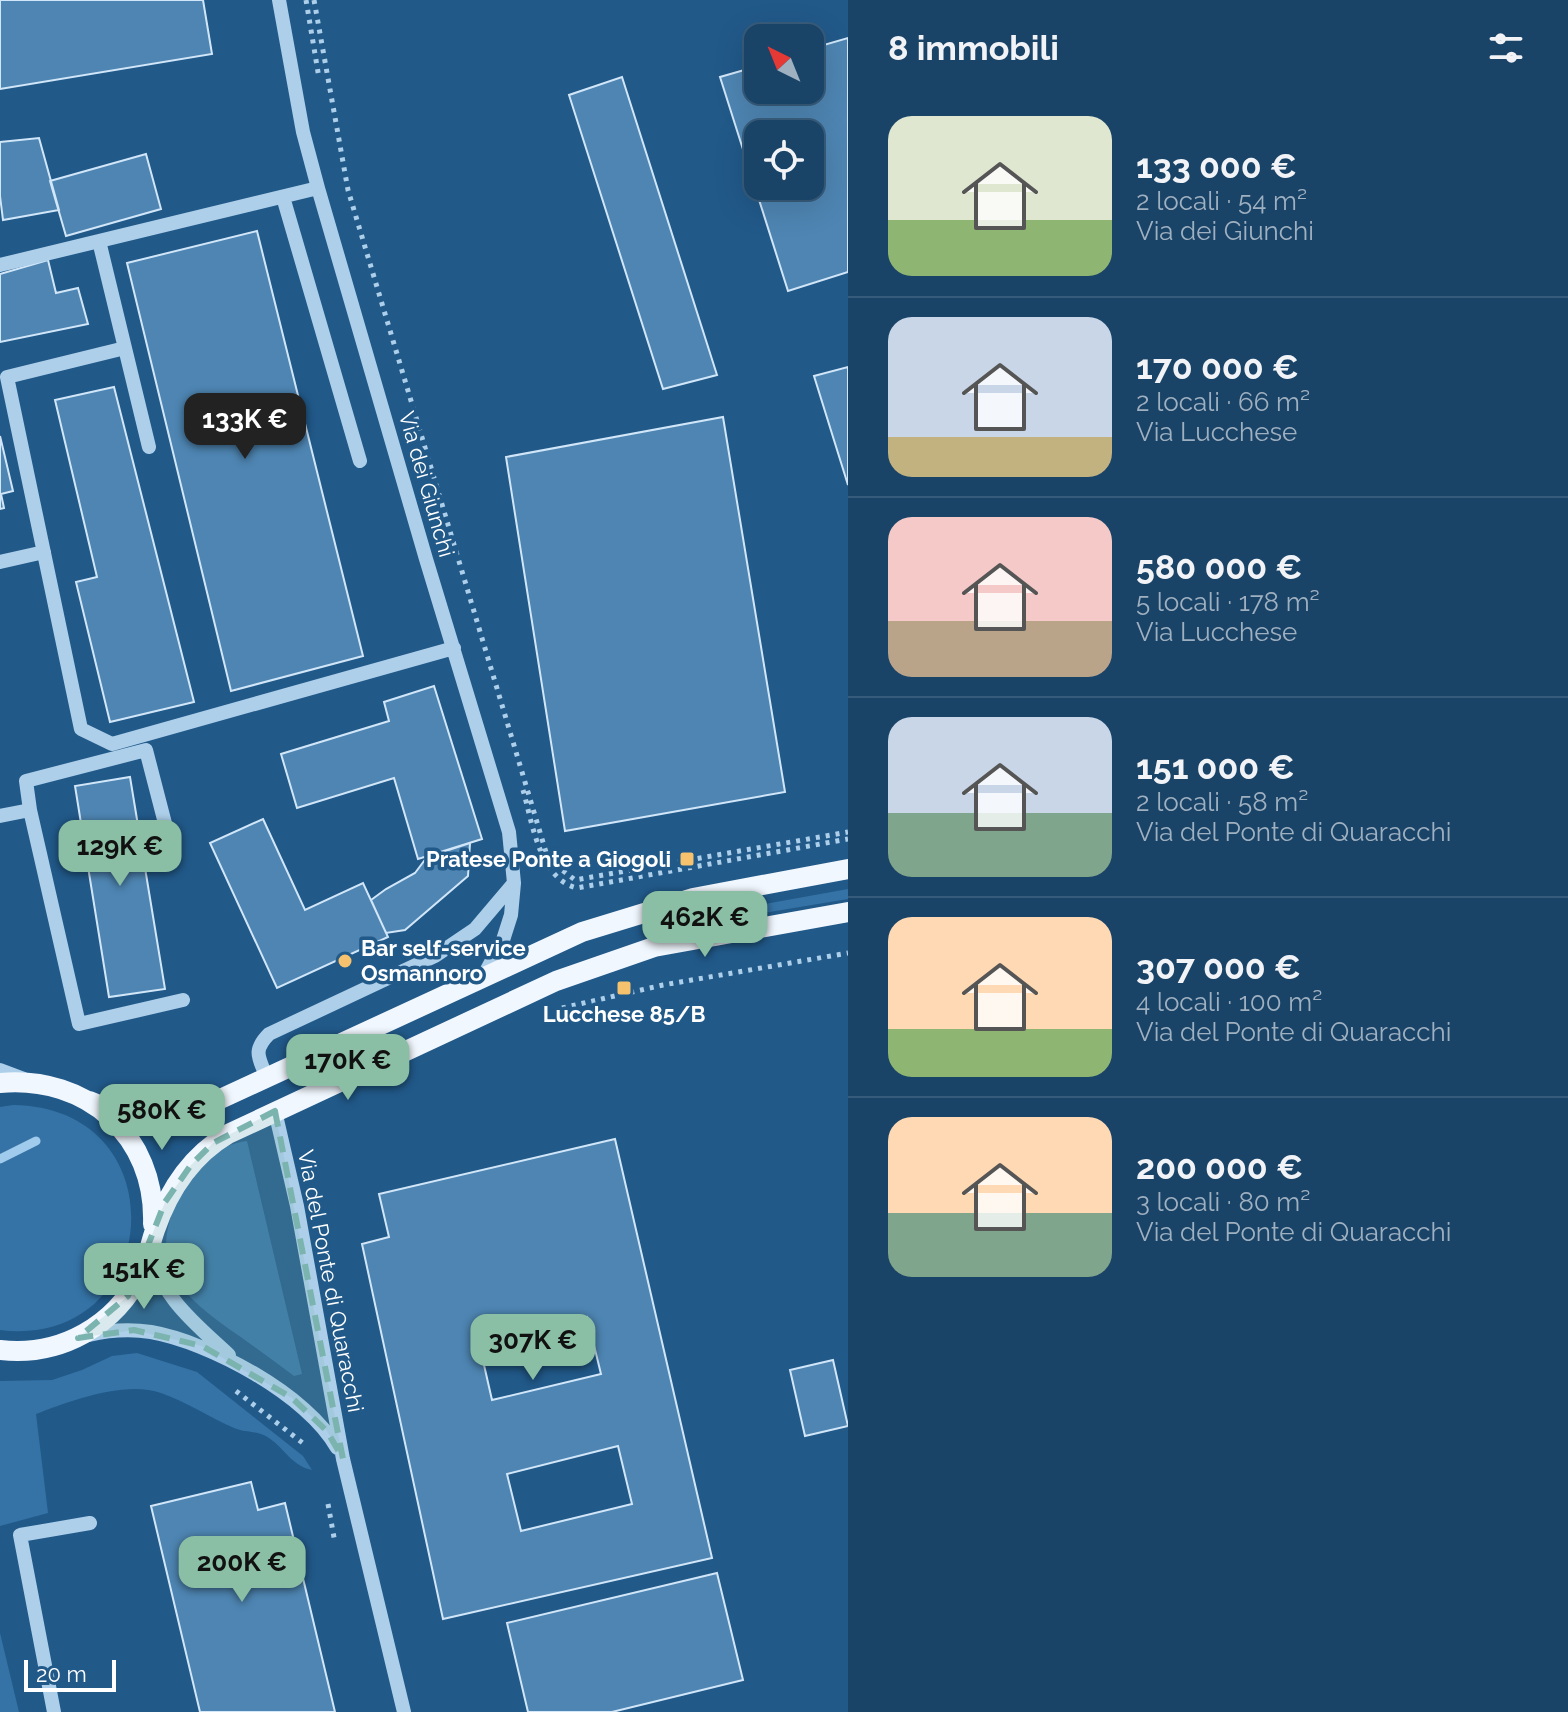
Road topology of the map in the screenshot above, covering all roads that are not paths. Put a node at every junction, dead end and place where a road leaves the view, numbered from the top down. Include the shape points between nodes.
1 (279, 0) edge
2 (318, 188) junction
3 (283, 197) junction
4 (99, 241) junction
5 (0, 265) edge
6 (125, 348) junction
7 (149, 447) dead end
8 (360, 461) dead end
9 (44, 552) junction
10 (0, 562) edge
11 (454, 648) junction
12 (30, 810) junction
13 (0, 816) edge
14 (167, 831) dead end
15 (848, 869) edge
16 (514, 883) junction
17 (848, 912) edge
18 (484, 975) junction
19 (183, 1000) dead end
20 (0, 1070) edge
21 (267, 1078) junction
22 (32, 1082) junction
23 (0, 1083) edge
24 (89, 1101) junction
25 (275, 1111) junction
26 (151, 1240) junction
27 (78, 1338) junction
28 (0, 1350) edge
29 (247, 1371) junction
30 (343, 1459) junction
31 (90, 1523) dead end
32 (54, 1712) edge
33 (404, 1712) edge

1 - 2 street, Via dei Giunchi
2 - 3 street
2 - 11 street, Via dei Giunchi
3 - 4 street
3 - 8 street
4 - 5 street
4 - 6 street
6 - 7 street
6 - 9 street via 7,377
9 - 10 street
9 - 11 street via 81,729 112,744
11 - 16 street, Via dei Giunchi via 509,832
12 - 13 street
12 - 14 street via 26,781 146,750
12 - 19 street via 79,1024
15 - 18 main road via 693,898 621,918
16 - 18 street, Via dei Giunchi via 507,928
16 - 21 street via 475,929 435,956 269,1034 257,1053
17 - 25 main road via 654,947 556,981
18 - 21 main road
20 - 22 street
21 - 24 main road via 210,1106 172,1116 128,1115
22 - 23 main road
22 - 24 main road
24 - 26 main road via 120,1127 141,1161 153,1200
25 - 26 main road via 203,1152 172,1189
25 - 30 street, Via del Ponte di Quaracchi
26 - 27 main road via 128,1296
26 - 29 street, Via del Ponte di Quaracchi via 160,1280 172,1300
27 - 28 main road via 44,1349
27 - 29 street, Via del Ponte di Quaracchi via 111,1330 153,1332 202,1346
29 - 30 street, Via del Ponte di Quaracchi via 315,1417
30 - 33 street, Via del Ponte di Quaracchi
31 - 32 street via 20,1535

